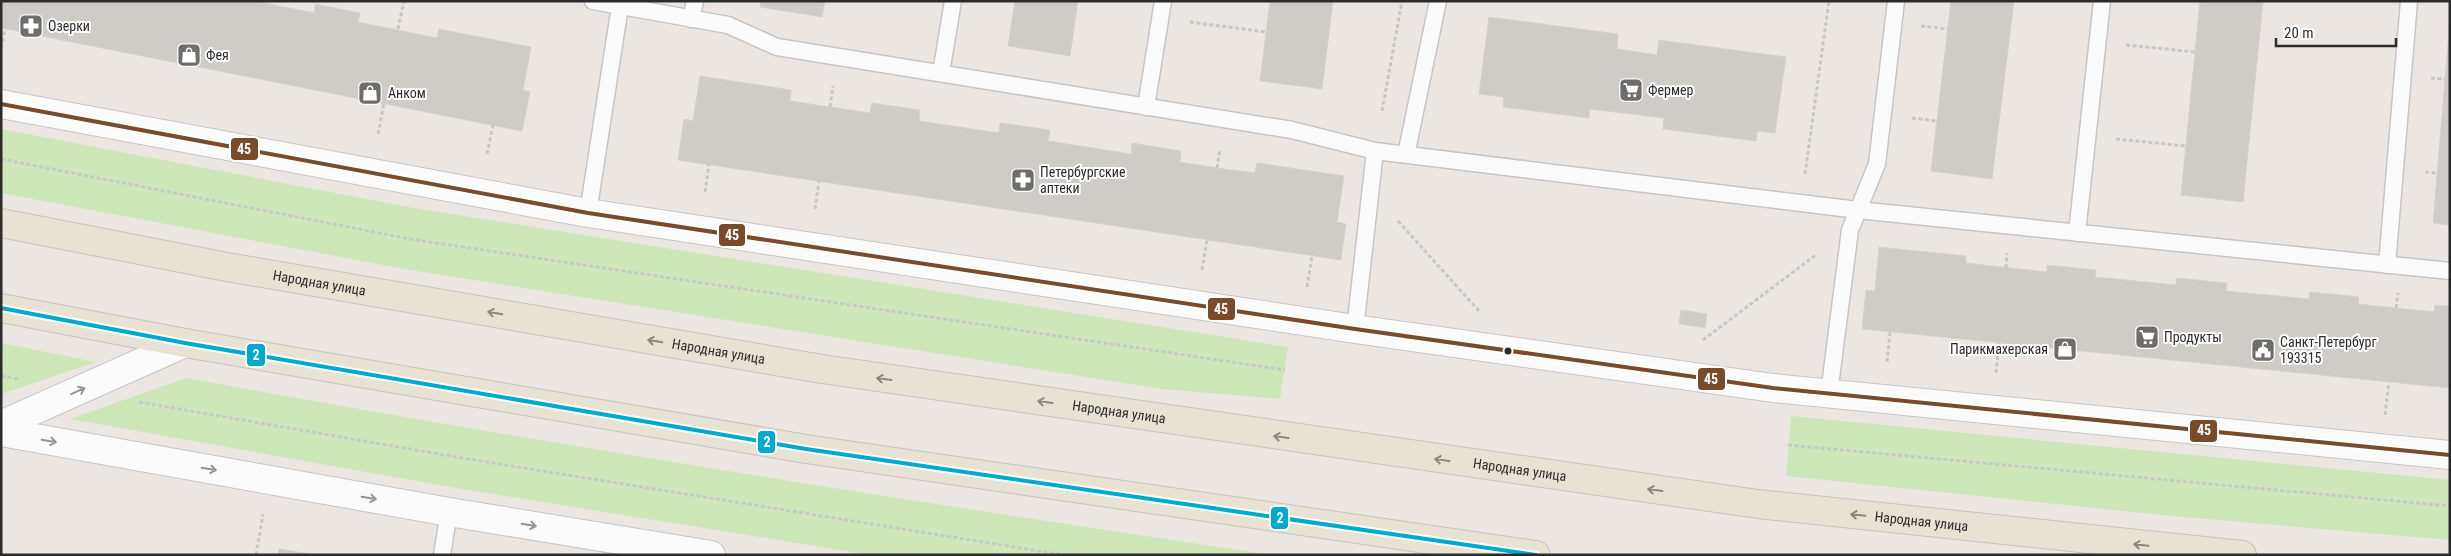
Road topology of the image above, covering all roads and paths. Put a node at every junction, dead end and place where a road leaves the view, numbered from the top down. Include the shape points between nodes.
1 (404, 1) edge
2 (593, 1) edge
3 (695, 1) edge
4 (953, 1) edge
5 (1163, 1) edge
6 (1402, 1) edge
7 (1438, 1) edge
8 (1829, 1) edge
9 (1896, 1) edge
10 (2102, 1) edge
11 (2409, 1) edge
12 (620, 6) junction
13 (1160, 18) junction
14 (691, 19) junction
15 (5, 29) dead end
16 (398, 29) dead end
17 (1266, 32) dead end
18 (2098, 42) junction
19 (1, 48) edge
20 (2195, 52) dead end
21 (941, 73) junction
22 (384, 103) dead end
23 (1, 104) edge
24 (1146, 107) junction
25 (493, 125) dead end
26 (378, 134) dead end
27 (2088, 136) junction
28 (2186, 146) dead end
29 (1375, 151) junction
30 (487, 154) dead end
31 (1406, 155) junction
32 (1, 159) edge
33 (709, 164) dead end
34 (819, 181) dead end
35 (1370, 191) junction
36 (705, 192) dead end
37 (1802, 203) junction
38 (815, 209) dead end
39 (1858, 210) junction
40 (588, 213) junction
41 (1, 223) edge
42 (1850, 230) junction
43 (2077, 233) junction
44 (1207, 240) dead end
45 (1312, 256) dead end
46 (2387, 264) junction
47 (1202, 271) dead end
48 (2450, 271) edge
49 (1307, 288) dead end
50 (1, 308) edge
51 (1480, 311) dead end
52 (1355, 329) junction
53 (1890, 332) dead end
54 (1703, 340) dead end
55 (1998, 342) dead end
56 (185, 343) junction
57 (1887, 362) dead end
58 (1285, 370) dead end
59 (1996, 374) dead end
60 (1, 376) edge
61 (20, 380) dead end
62 (2389, 382) dead end
63 (1829, 394) junction
64 (135, 402) dead end
65 (2385, 416) dead end
66 (1, 425) edge
67 (1, 432) edge
68 (1788, 445) dead end
69 (2450, 455) edge
70 (2450, 506) edge
71 (449, 512) junction
72 (264, 514) dead end
73 (256, 555) edge
74 (442, 555) edge
75 (711, 555) edge
76 (1064, 555) edge
77 (1536, 555) edge
78 (2242, 555) edge

1 - 16 path
2 - 12 lane
3 - 14 lane
4 - 21 lane
5 - 13 lane
6 - 29 path
7 - 31 lane
8 - 37 path
9 - 39 lane via 1877,164
10 - 18 lane
11 - 46 lane
12 - 14 lane
12 - 40 lane
13 - 17 path
13 - 24 lane
14 - 21 lane via 728,25 777,47
15 - 19 path
18 - 20 path
18 - 27 lane
21 - 24 lane
22 - 26 path
23 - 40 street
24 - 29 lane via 1292,130
25 - 30 path
27 - 28 path
27 - 43 lane
29 - 31 lane
29 - 35 lane
31 - 37 lane
32 - 58 path via 410,239
33 - 36 path
34 - 38 path
35 - 51 path
35 - 52 lane
37 - 39 lane
39 - 42 lane
39 - 43 lane
40 - 52 street
78 -> 41 main road, Народная улица via 1758,504 832,371 227,267
42 - 54 path
42 - 63 lane
43 - 46 lane
44 - 47 path
45 - 49 path
46 - 48 lane
50 - 56 main road
52 - 63 street
53 - 57 path
55 - 59 path
66 -> 56 street
56 - 77 main road via 806,449
60 - 61 path
62 - 65 path
63 - 69 street
64 - 76 path via 465,459
67 -> 71 street
68 - 70 path
71 - 74 lane
71 -> 75 street
72 - 73 path

